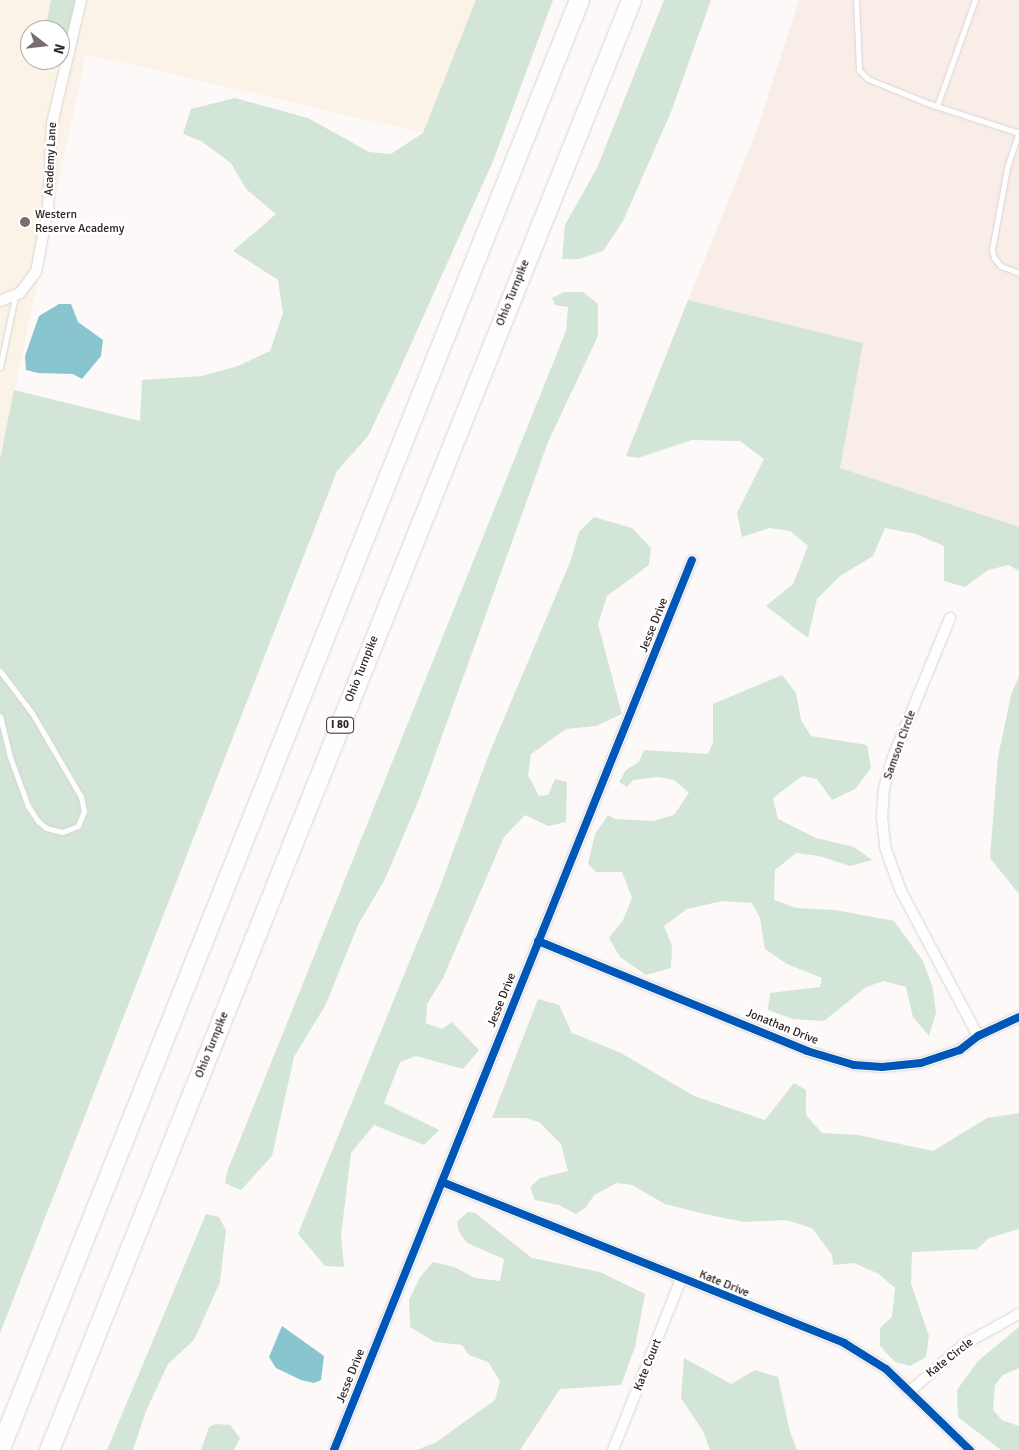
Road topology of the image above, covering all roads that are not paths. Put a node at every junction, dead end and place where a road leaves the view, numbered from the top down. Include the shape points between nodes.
1 (81, 0) edge
2 (579, 0) edge
3 (631, 0) edge
4 (856, 0) edge
5 (975, 0) edge
6 (938, 106) junction
7 (1019, 132) edge
8 (1019, 274) edge
9 (15, 297) junction
10 (0, 302) edge
11 (0, 367) edge
12 (692, 560) dead end
13 (950, 618) dead end
14 (0, 670) edge
15 (0, 716) edge
16 (538, 941) junction
17 (1019, 1017) edge
18 (978, 1036) junction
19 (442, 1182) junction
20 (681, 1279) junction
21 (1019, 1314) edge
22 (909, 1392) junction
23 (0, 1448) edge
24 (49, 1450) edge
25 (334, 1450) edge
26 (613, 1450) edge
27 (970, 1450) edge

1 - 9 street, Academy Lane via 52,124 48,209 36,272
2 - 23 highway
3 - 24 highway, Ohio Turnpike / I 80
4 - 6 lane via 859,70 868,79
5 - 6 lane
6 - 7 lane
7 - 8 lane via 1008,168 992,250 1001,266
9 - 10 street, Academy Lane
9 - 11 lane
12 - 16 street, Jesse Drive
13 - 18 street, Samson Circle via 893,757 884,789 882,816 885,847 900,891
14 - 15 lane via 32,713 81,797 84,811 78,826 62,832 46,828 38,821 28,806 10,757
16 - 18 street, Jonathan Drive via 807,1051 854,1065 882,1067 921,1063 960,1050
16 - 19 street, Jesse Drive
17 - 18 street, Jonathan Drive
19 - 20 street, Kate Drive
19 - 25 street, Jesse Drive
20 - 22 street, Kate Drive via 844,1343 886,1369
20 - 26 street, Kate Court
21 - 22 street, Kate Circle via 963,1345
22 - 27 street, Kate Drive

